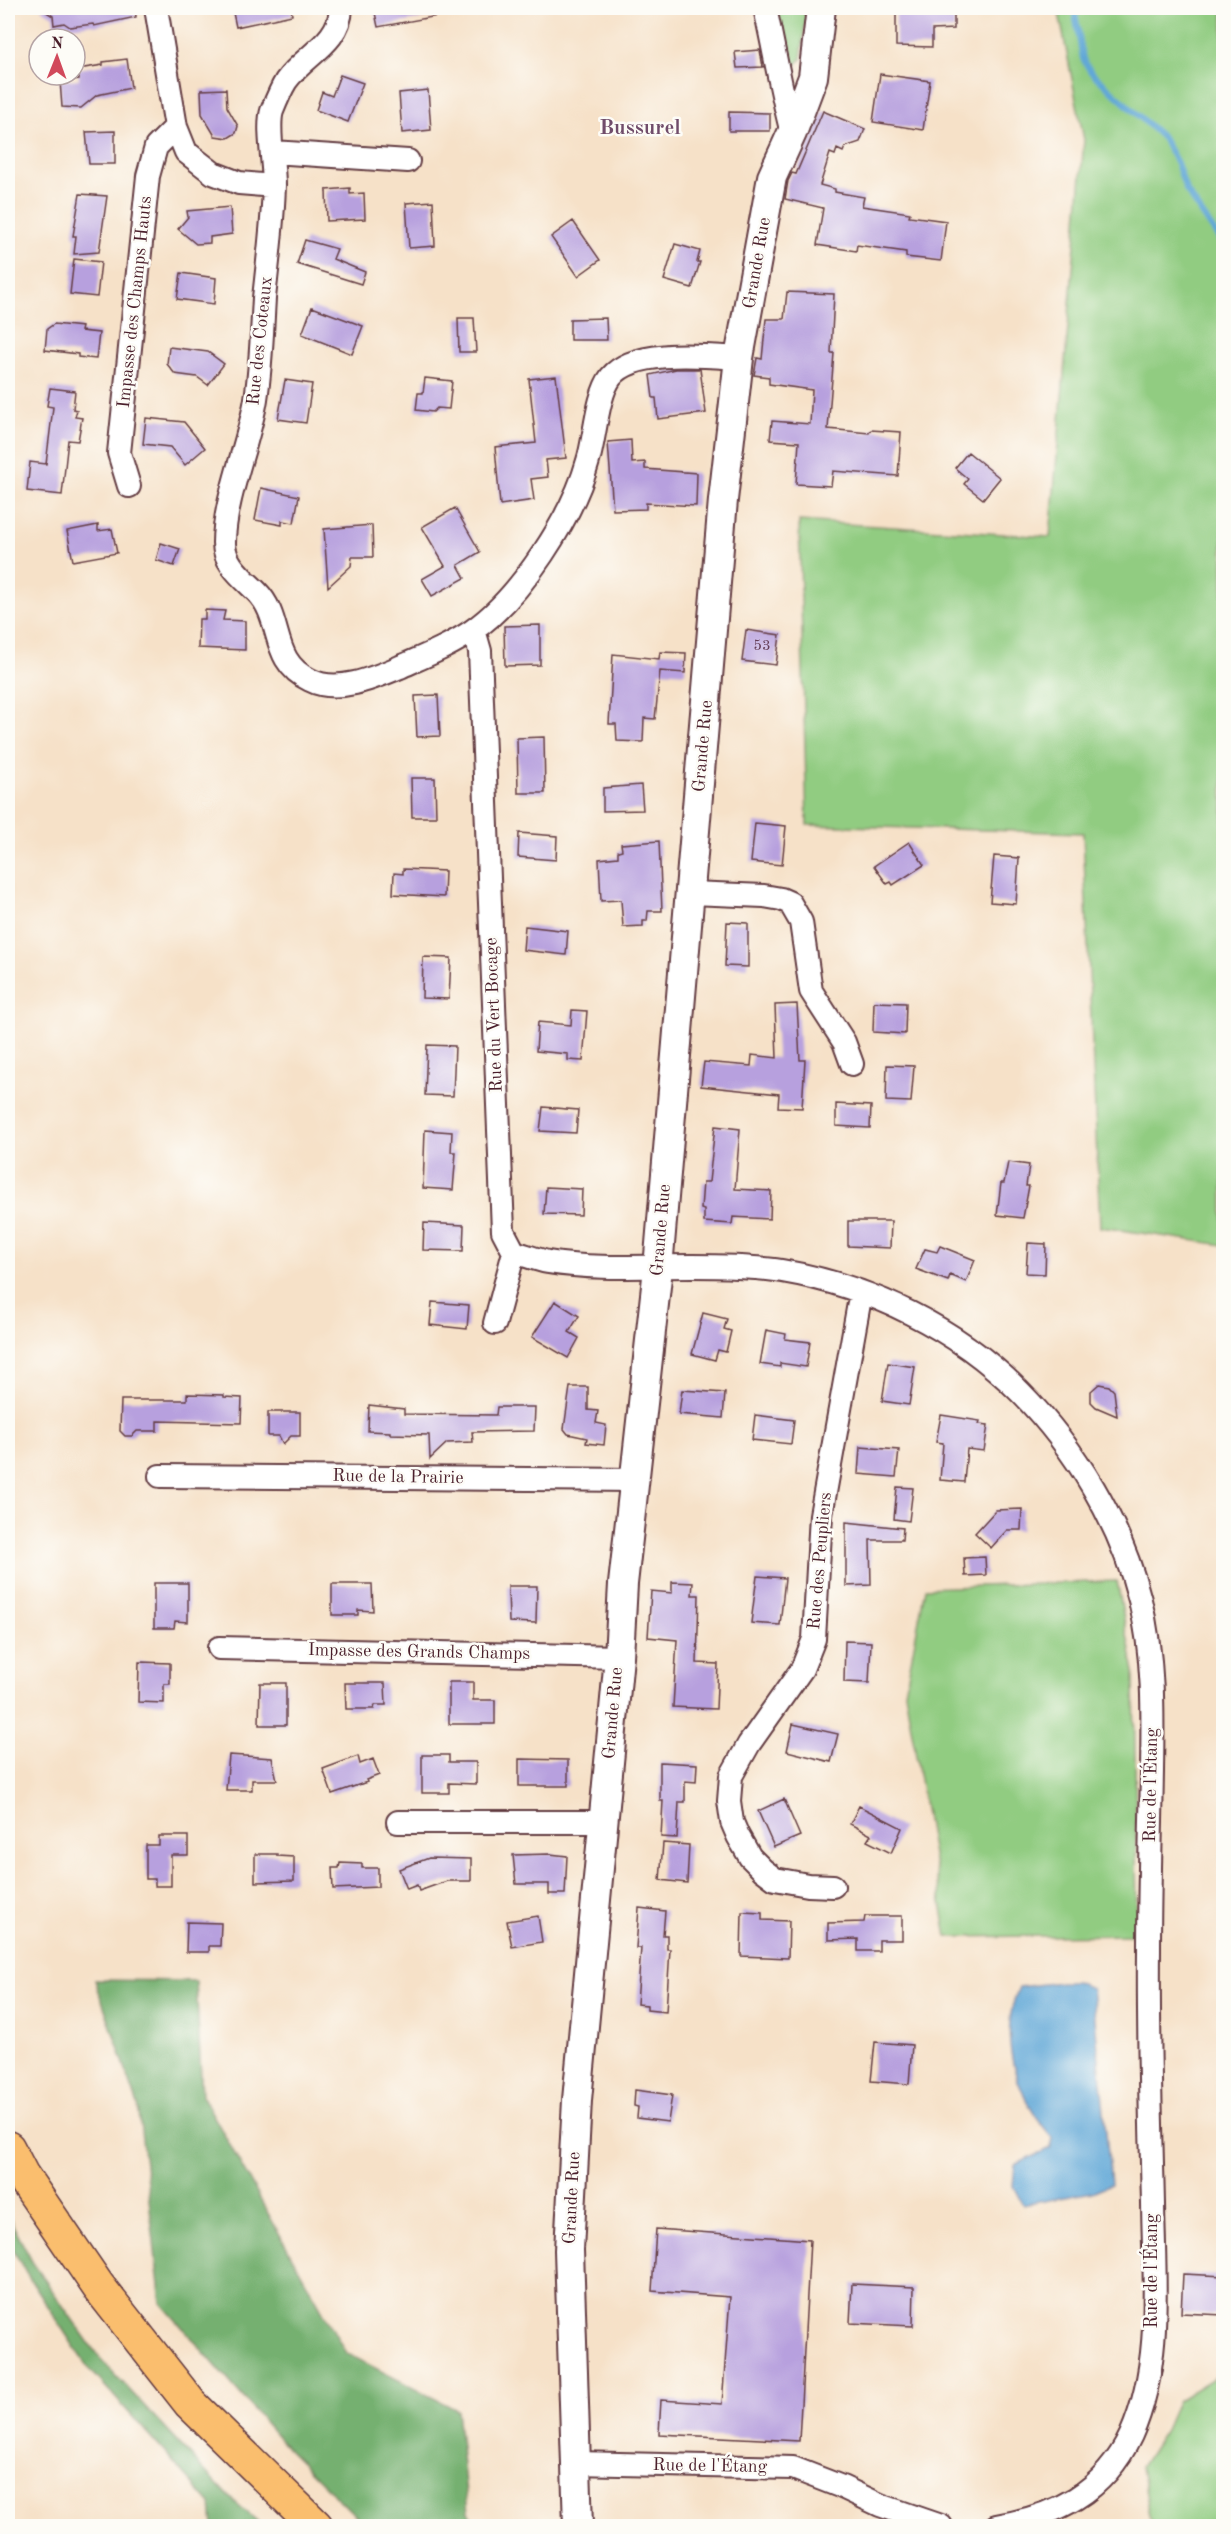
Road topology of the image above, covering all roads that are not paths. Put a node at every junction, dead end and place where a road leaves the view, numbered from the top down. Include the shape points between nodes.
1 (156, 8) edge
2 (341, 8) edge
3 (765, 8) edge
4 (821, 8) edge
5 (778, 68) junction
6 (813, 77) junction
7 (176, 127) junction
8 (792, 133) junction
9 (273, 152) junction
10 (408, 161) dead end
11 (274, 186) junction
12 (740, 358) junction
13 (129, 486) dead end
14 (474, 630) junction
15 (691, 893) junction
16 (852, 1064) dead end
17 (514, 1252) junction
18 (658, 1268) junction
19 (861, 1292) junction
20 (495, 1323) dead end
21 (160, 1476) dead end
22 (636, 1480) junction
23 (219, 1648) dead end
24 (619, 1657) junction
25 (398, 1822) dead end
26 (603, 1822) junction
27 (833, 1886) dead end
28 (8, 2148) edge
29 (576, 2463) junction
30 (316, 2526) edge
31 (578, 2526) edge
32 (940, 2526) edge
33 (996, 2526) edge

1 - 7 street
2 - 9 street, Rue des Coteaux via 330,39 287,80 270,115
3 - 5 street
4 - 6 street, Grande Rue
5 - 6 street
5 - 8 street
6 - 8 street, Grande Rue
7 - 11 street via 186,152 213,173 239,183
7 - 13 street, Impasse des Champs Hauts via 156,147 148,176 119,453
8 - 12 street, Grande Rue via 772,177
9 - 10 street
9 - 11 street, Rue des Coteaux
11 - 14 street, Rue des Coteaux via 256,399 227,517 224,546 231,566 267,602 289,666 311,681 330,686 352,684 439,650
12 - 14 street via 662,357 629,362 610,378 599,407 588,463 566,513 510,597
12 - 15 street, Grande Rue via 723,500
14 - 17 street, Rue du Vert Bocage via 480,651 503,1231
15 - 16 street via 764,896 790,903 801,922 811,991 844,1042
15 - 18 street, Grande Rue
17 - 18 street via 546,1262
17 - 20 street
18 - 19 street, Rue de l'Étang via 779,1270
18 - 22 street, Grande Rue
19 - 27 street, Rue des Peupliers via 821,1515 814,1639 802,1668 731,1776 729,1801 738,1836 763,1870 775,1879
19 - 33 street, Rue de l'Étang via 900,1307 962,1342 1018,1390 1069,1448 1109,1514 1139,1597 1149,1645 1153,1703 1149,1952 1154,2306 1148,2387 1130,2437 1116,2461 1093,2487 1062,2509 1024,2522
21 - 22 street, Rue de la Prairie
22 - 24 street, Grande Rue
23 - 24 street, Impasse des Grands Champs
24 - 26 street, Grande Rue
25 - 26 street
26 - 29 street, Grande Rue via 577,2100 569,2250
28 - 30 main road via 22,2175 98,2286 190,2403
29 - 31 street, Grande Rue
29 - 32 street, Rue de l'Étang via 793,2468

